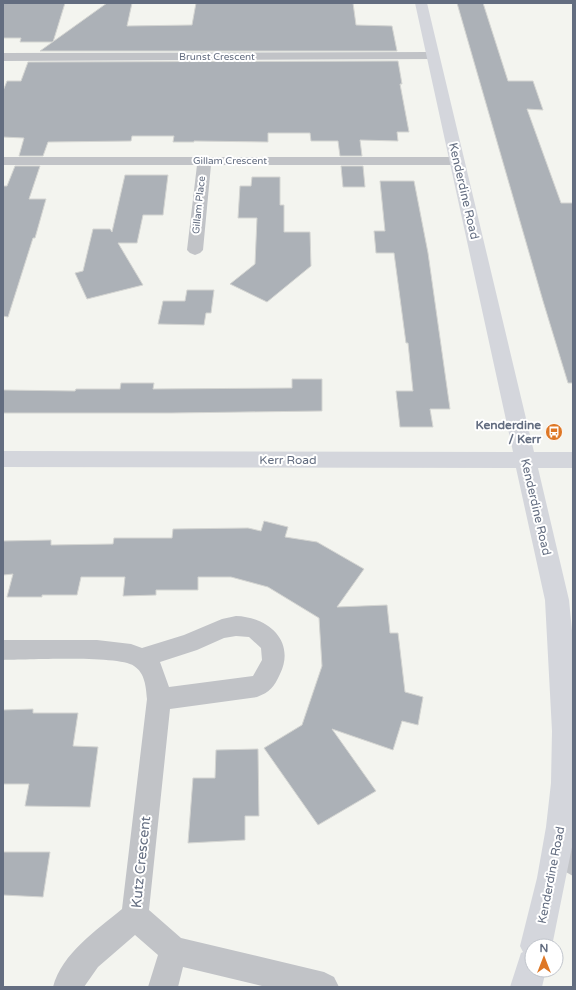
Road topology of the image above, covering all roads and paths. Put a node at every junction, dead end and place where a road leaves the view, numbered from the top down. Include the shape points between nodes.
1 (421, 3) edge
2 (432, 56) junction
3 (3, 57) edge
4 (457, 160) junction
5 (3, 161) edge
6 (204, 161) junction
7 (195, 250) dead end
8 (3, 459) edge
9 (525, 460) junction
10 (573, 460) edge
11 (3, 650) edge
12 (142, 658) junction
13 (159, 699) junction
14 (565, 858) edge
15 (135, 916) junction
16 (539, 938) edge
17 (174, 950) junction
18 (68, 987) edge
19 (163, 987) edge
20 (324, 987) edge

1 - 2 street, Kenderdine Road
2 - 3 street, Brunst Crescent
2 - 4 street, Kenderdine Road
4 - 6 street, Gillam Crescent
4 - 9 street, Kenderdine Road
5 - 6 street, Gillam Crescent
6 - 7 street, Gillam Place
8 - 9 street, Kerr Road
9 - 10 street, Kerr Road
9 - 14 street, Kenderdine Road via 557,600 562,651
11 - 12 street via 117,651
12 - 13 street, Kutz Crescent via 156,676
12 - 13 street via 229,627 257,628 268,637 273,648 274,661 270,673 261,684 249,688
13 - 15 street, Kutz Crescent
14 - 16 street, Kenderdine Road
15 - 17 street, Kutz Crescent
15 - 18 street via 88,957
17 - 19 street
17 - 20 street, Kutz Crescent

